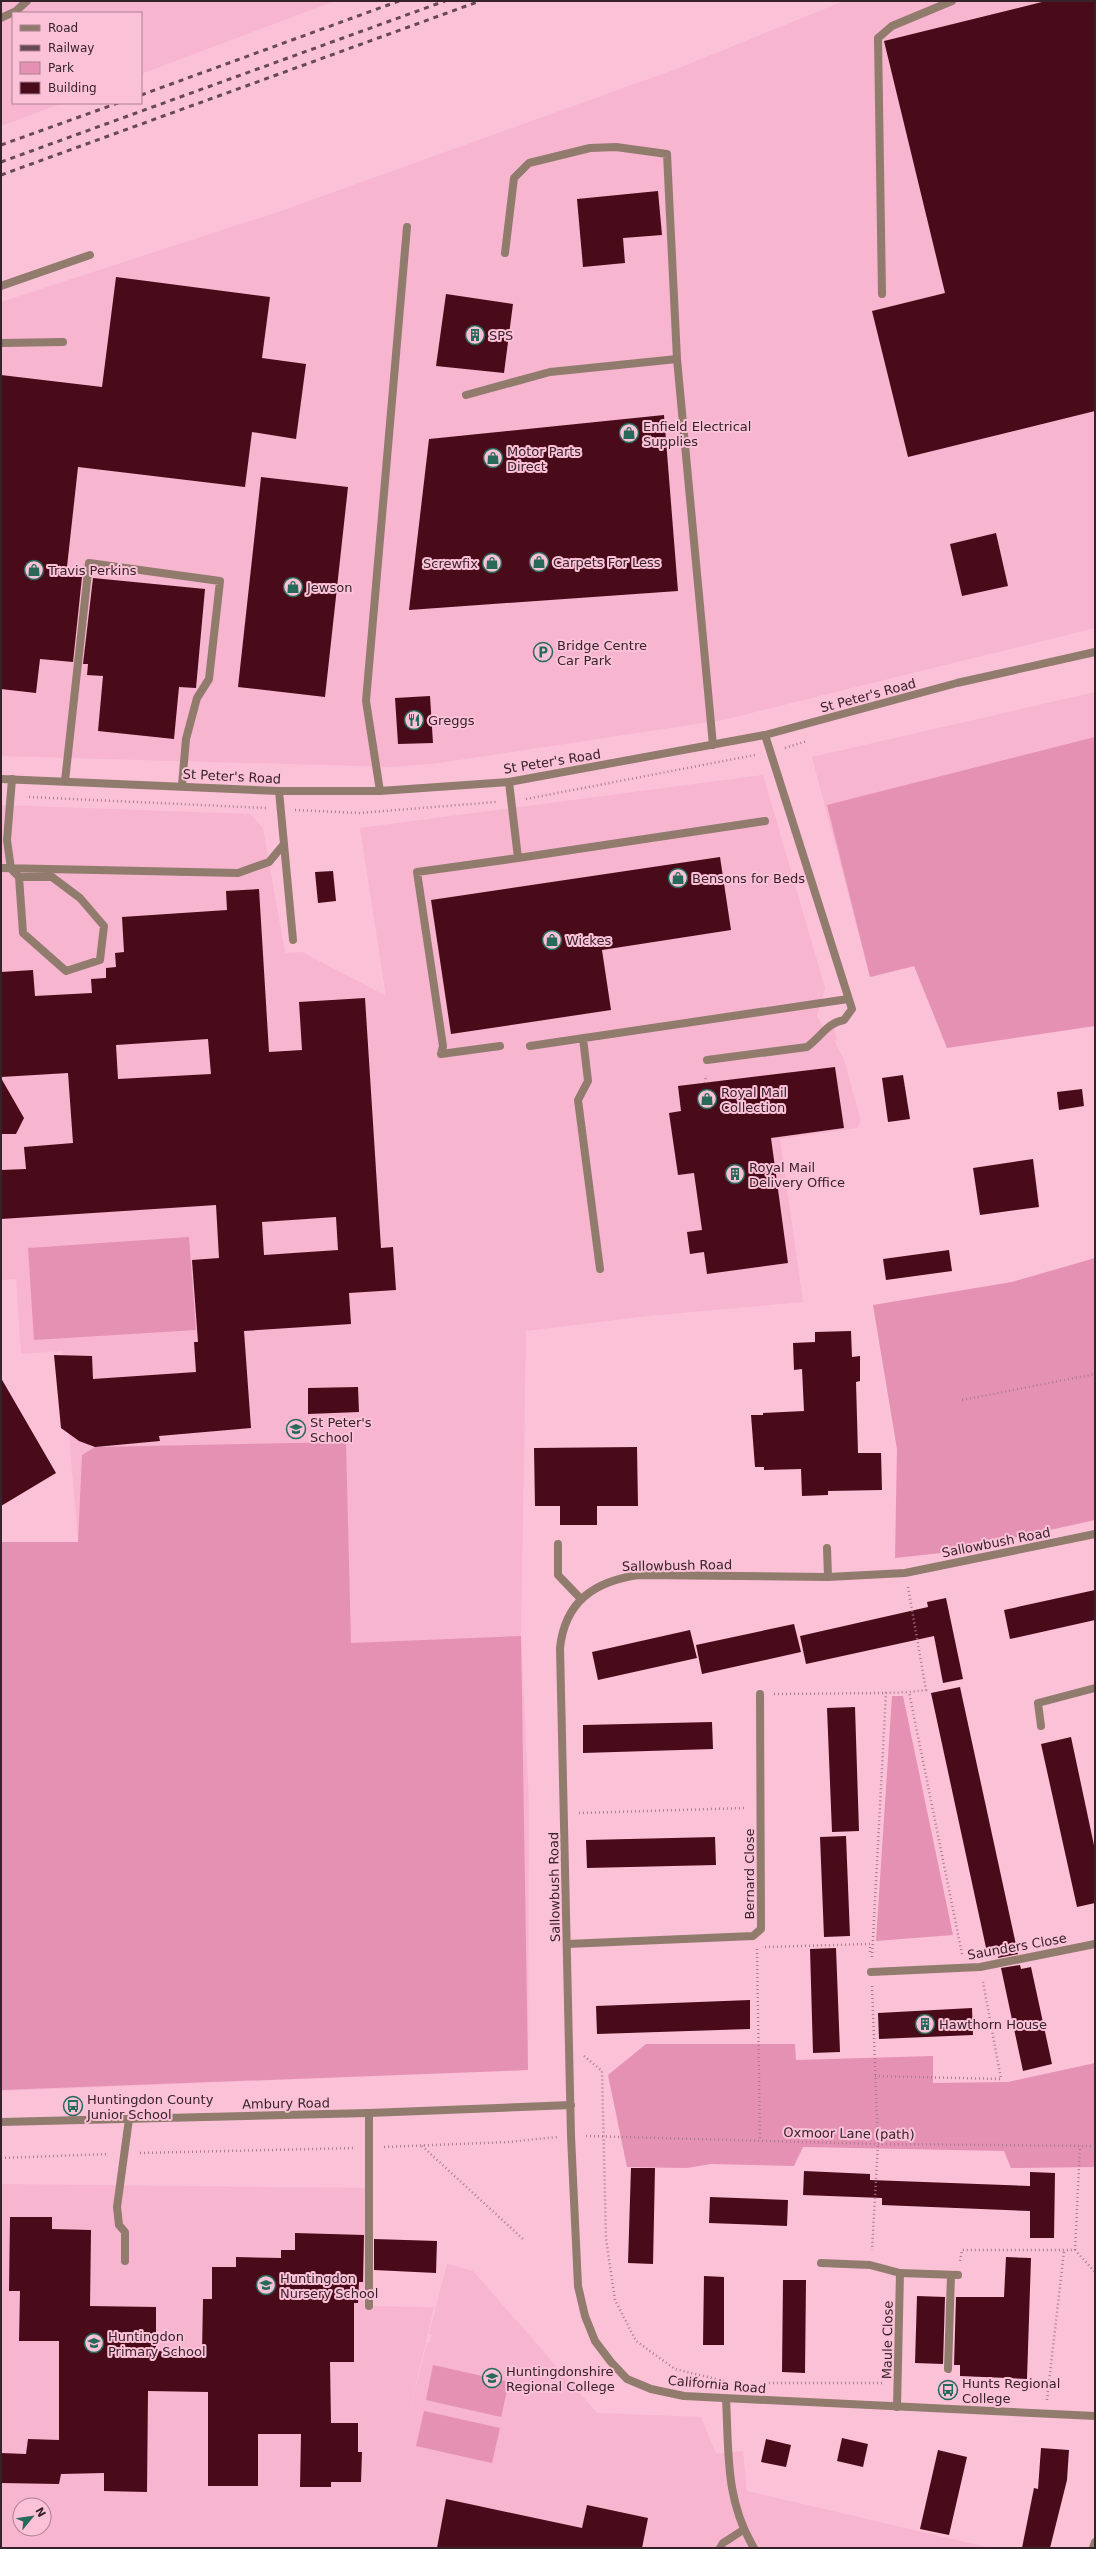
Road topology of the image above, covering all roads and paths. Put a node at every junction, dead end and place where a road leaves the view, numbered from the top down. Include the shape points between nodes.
1 (26, 1) edge
2 (952, 1) edge
3 (14, 12) edge
4 (12, 13) edge
5 (1, 18) edge
6 (407, 227) dead end
7 (505, 253) dead end
8 (90, 255) dead end
9 (1, 286) edge
10 (882, 294) dead end
11 (63, 342) dead end
12 (1, 343) edge
13 (677, 359) junction
14 (466, 395) dead end
15 (1095, 652) edge
16 (764, 735) junction
17 (814, 740) dead end
18 (807, 742) dead end
19 (713, 745) junction
20 (745, 757) dead end
21 (1, 779) edge
22 (12, 779) junction
23 (65, 781) junction
24 (509, 782) junction
25 (182, 785) junction
26 (279, 791) junction
27 (380, 791) junction
28 (538, 797) dead end
29 (765, 822) dead end
30 (4, 840) edge
31 (284, 844) junction
32 (518, 858) junction
33 (1, 868) edge
34 (11, 868) junction
35 (19, 877) junction
36 (293, 940) dead end
37 (848, 999) junction
38 (583, 1038) junction
39 (500, 1046) dead end
40 (530, 1046) dead end
41 (707, 1060) dead end
42 (600, 1269) dead end
43 (1095, 1374) edge
44 (962, 1400) dead end
45 (1095, 1534) edge
46 (558, 1544) dead end
47 (827, 1548) dead end
48 (905, 1573) junction
49 (828, 1577) junction
50 (581, 1599) junction
51 (1095, 1688) edge
52 (886, 1693) dead end
53 (760, 1694) joint
54 (1041, 1726) dead end
55 (761, 1807) junction
56 (564, 1813) junction
57 (567, 1944) junction
58 (1095, 1944) edge
59 (965, 1968) junction
60 (980, 1968) junction
61 (871, 1972) joint
62 (569, 2044) junction
63 (876, 2076) dead end
64 (572, 2105) junction
65 (369, 2113) junction
66 (129, 2119) junction
67 (1, 2122) edge
68 (571, 2136) junction
69 (604, 2136) junction
70 (760, 2140) junction
71 (422, 2146) junction
72 (1080, 2146) junction
73 (1095, 2146) edge
74 (368, 2148) junction
75 (124, 2154) junction
76 (1, 2158) edge
77 (523, 2239) dead end
78 (1075, 2250) junction
79 (1064, 2251) junction
80 (126, 2261) dead end
81 (821, 2263) dead end
82 (1095, 2272) edge
83 (900, 2273) junction
84 (955, 2275) junction
85 (369, 2306) dead end
86 (948, 2369) dead end
87 (725, 2381) dead end
88 (764, 2383) dead end
89 (899, 2383) junction
90 (726, 2398) junction
91 (897, 2407) junction
92 (1046, 2414) junction
93 (1095, 2416) edge
94 (743, 2530) junction
95 (1095, 2542) edge
96 (720, 2548) edge
97 (754, 2548) edge
98 (1093, 2548) edge

1 - 3 street
2 - 10 street via 892,26 878,38
4 - 5 street
6 - 27 street via 366,700
7 - 13 street via 514,178 529,163 590,148 616,147 667,154
8 - 9 street
11 - 12 street
13 - 14 street via 550,372
13 - 19 street
15 - 16 street, St Peter's Road via 957,683
16 - 19 street, St Peter's Road
16 - 37 street
17 - 18 path
19 - 24 street, St Peter's Road
20 - 28 path
21 - 22 street, St Peter's Road
22 - 23 street, St Peter's Road
22 - 30 street
23 - 25 street, St Peter's Road
23 - 25 street via 89,563 220,581 209,679 197,698 186,739
24 - 27 street, St Peter's Road
24 - 32 street
25 - 26 street, St Peter's Road
26 - 27 street, St Peter's Road
26 - 31 street
29 - 32 street
30 - 34 street
31 - 34 street via 269,862 238,873
31 - 36 street
32 - 39 street via 417,872 443,1046 441,1054
33 - 34 street
34 - 35 street
35 - 35 street via 52,877 80,898 104,926 100,960 66,971 23,933
37 - 38 street
37 - 41 street via 852,1009 844,1020 832,1022 817,1040 807,1047
38 - 40 street
38 - 42 street via 588,1081 578,1100
43 - 44 path
45 - 48 street, Sallowbush Road
46 - 50 street via 558,1575
47 - 49 street
48 - 49 street, Sallowbush Road
48 - 59 path via 926,1690 909,1692
49 - 50 street, Sallowbush Road via 639,1575 615,1578
50 - 56 street, Sallowbush Road via 562,1628 560,1648
51 - 54 street via 1038,1702
52 - 53 path
53 - 55 street, Bernard Close
55 - 56 path
55 - 57 street, Bernard Close via 761,1929 753,1936
56 - 57 street, Sallowbush Road
57 - 62 street, Sallowbush Road
58 - 60 street, Saunders Close
59 - 60 street, Saunders Close
59 - 61 street, Saunders Close
60 - 63 path via 1001,2079
61 - 70 path via 870,1944 757,1947
62 - 64 street, Sallowbush Road
62 - 69 path via 602,2071
64 - 65 street, Ambury Road
64 - 68 street, California Road
65 - 66 street, Ambury Road
65 - 74 street
66 - 67 street, Ambury Road
66 - 75 street
68 - 69 path, Oxmoor Lane (path)
68 - 71 path, Oxmoor Lane (path)
68 - 90 street, California Road via 578,2286 585,2316 595,2341 627,2379 684,2396
69 - 70 path, Oxmoor Lane (path)
69 - 87 path via 606,2239 615,2300 636,2341 675,2369
70 - 72 path, Oxmoor Lane (path)
71 - 74 path, Oxmoor Lane (path)
71 - 77 path
72 - 73 path, Oxmoor Lane (path)
72 - 78 path
74 - 75 path, Oxmoor Lane (path)
74 - 85 street
75 - 76 path, Oxmoor Lane (path)
75 - 80 street via 117,2208 118,2225 125,2232
78 - 79 path
78 - 82 path
79 - 84 path via 962,2250
79 - 92 path
81 - 83 street via 870,2265
83 - 84 street
83 - 89 street, Maule Close
84 - 86 street
88 - 89 path
89 - 91 street, Maule Close
90 - 91 street, California Road
90 - 94 street via 731,2493
91 - 92 street, California Road
92 - 93 street, California Road
94 - 96 street via 723,2543
94 - 97 street
95 - 98 street

